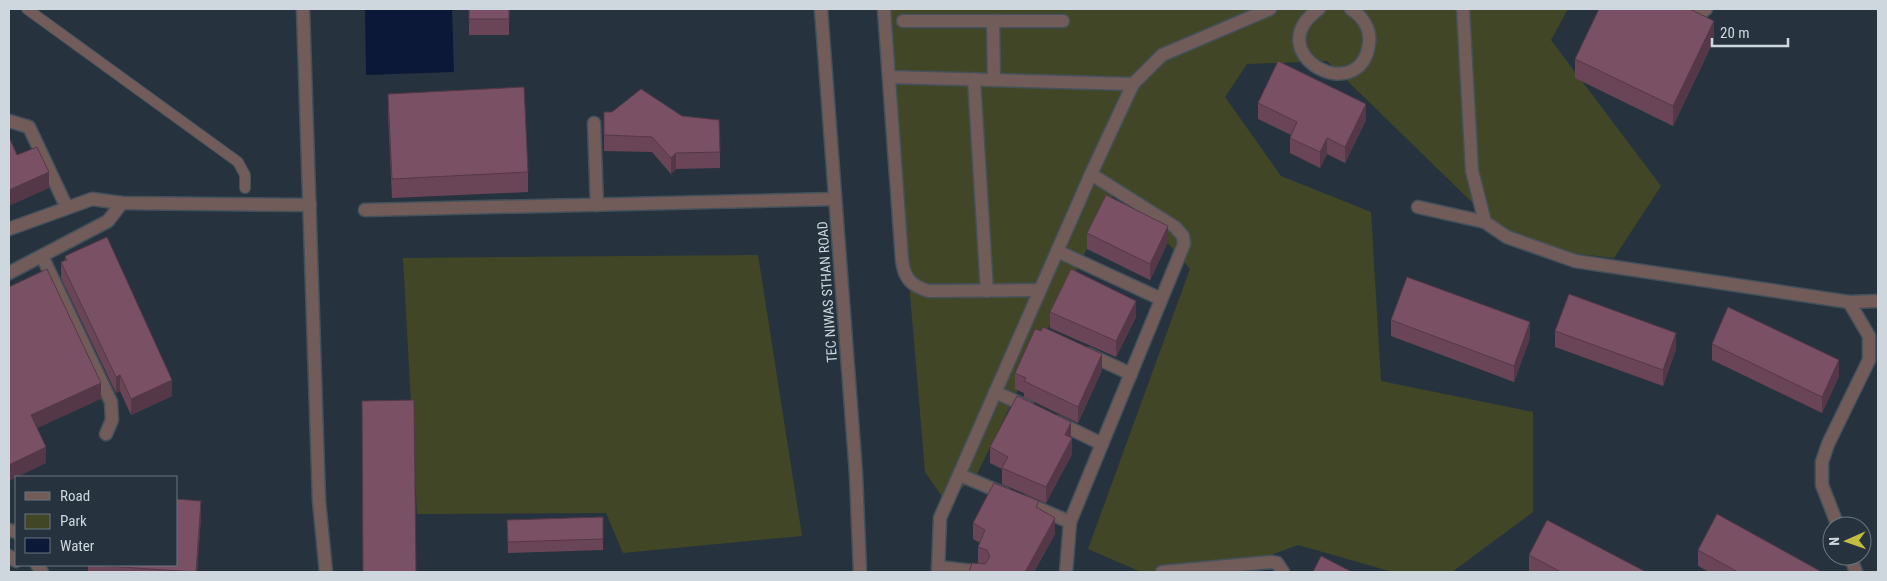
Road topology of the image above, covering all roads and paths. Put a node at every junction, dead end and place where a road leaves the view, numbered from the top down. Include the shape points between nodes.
1 (27, 9) edge
2 (303, 9) edge
3 (821, 9) edge
4 (884, 9) edge
5 (1270, 9) edge
6 (1318, 9) edge
7 (1351, 9) edge
8 (1463, 9) edge
9 (1661, 9) edge
10 (1706, 9) edge
11 (903, 21) dead end
12 (993, 21) junction
13 (1063, 21) dead end
14 (888, 77) junction
15 (974, 79) junction
16 (994, 80) junction
17 (1133, 84) junction
18 (9, 121) edge
19 (594, 123) dead end
20 (1090, 174) junction
21 (246, 188) dead end
22 (834, 199) junction
23 (122, 203) junction
24 (310, 205) junction
25 (597, 205) junction
26 (1418, 207) dead end
27 (66, 208) junction
28 (364, 210) dead end
29 (1485, 222) junction
30 (9, 229) edge
31 (1056, 251) junction
32 (42, 256) junction
33 (9, 273) edge
34 (1040, 290) junction
35 (987, 291) junction
36 (1161, 299) junction
37 (1878, 301) edge
38 (1848, 302) junction
39 (1078, 349) edge
40 (1130, 374) junction
41 (996, 392) junction
42 (106, 434) dead end
43 (1102, 444) junction
44 (960, 475) junction
45 (1834, 516) edge
46 (1070, 522) junction
47 (938, 570) edge
48 (326, 572) edge
49 (860, 572) edge
50 (982, 572) edge
51 (1066, 572) edge
52 (1162, 572) edge
53 (1283, 572) edge

1 - 21 lane via 238,162 245,176
2 - 24 street
3 - 22 street, TEC NIWAS STHAN ROAD
4 - 14 street
5 - 17 street via 1162,55
6 - 7 street via 1304,23 1300,33 1303,54 1318,70 1341,74 1353,70 1368,52 1367,27
8 - 29 street via 1472,171
9 - 10 street via 1678,17 1690,17
11 - 12 street
12 - 13 street
12 - 16 street
14 - 15 street
14 - 35 street via 902,260 908,280 916,288 929,291
15 - 16 street
15 - 35 street
16 - 17 street
17 - 20 street
18 - 27 street via 30,127
19 - 25 street
20 - 31 street
20 - 36 street via 1175,227 1183,236 1184,244
22 - 25 street
22 - 49 street, TEC NIWAS STHAN ROAD via 856,474
23 - 24 street
23 - 27 street via 92,199
23 - 32 street via 108,221
24 - 48 street via 319,501
25 - 28 street
26 - 29 street
27 - 30 street
29 - 38 street via 1507,237 1575,261
31 - 34 street
31 - 36 street
32 - 33 street
32 - 42 street via 110,402 112,420
34 - 35 street
34 - 41 street via 1029,327
36 - 40 street
37 - 38 street
38 - 45 street via 1869,336 1869,360 1822,462 1822,484
39 - 40 street
40 - 43 street
41 - 43 street
41 - 44 street
43 - 46 street
44 - 46 street
44 - 47 street via 940,518
46 - 51 street
47 - 50 street
52 - 53 street via 1271,562 1278,563

